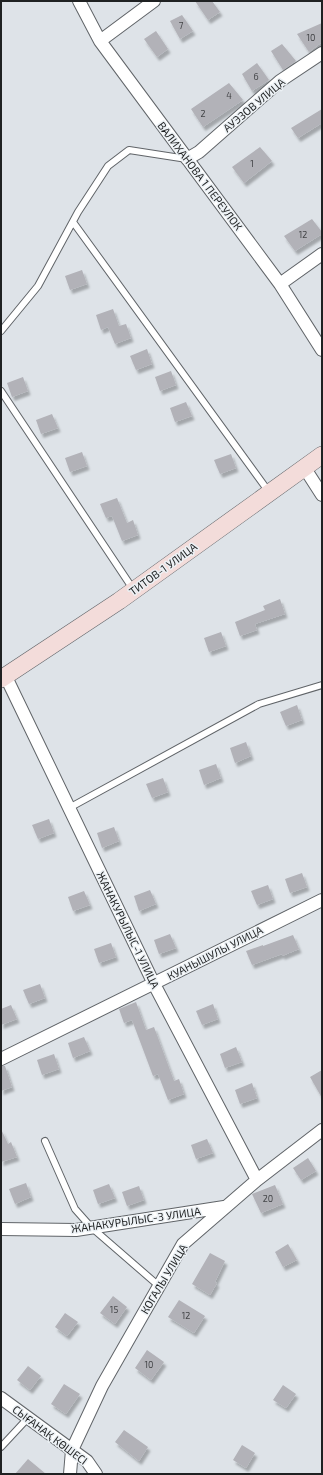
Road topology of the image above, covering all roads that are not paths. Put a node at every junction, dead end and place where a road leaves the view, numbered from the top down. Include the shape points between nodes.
1 (79, 1) edge
2 (154, 1) edge
3 (100, 41) junction
4 (322, 53) edge
5 (187, 159) junction
6 (73, 222) junction
7 (322, 254) edge
8 (280, 284) junction
9 (1, 331) edge
10 (322, 350) edge
11 (1, 391) edge
12 (322, 454) edge
13 (304, 467) junction
14 (270, 492) junction
15 (322, 495) edge
16 (134, 590) junction
17 (3, 678) edge
18 (322, 685) edge
19 (69, 808) junction
20 (322, 900) edge
21 (154, 984) junction
22 (1, 1059) edge
23 (322, 1130) edge
24 (45, 1141) dead end
25 (256, 1180) junction
26 (224, 1207) junction
27 (91, 1227) junction
28 (1, 1229) edge
29 (159, 1286) junction
30 (1, 1398) edge
31 (28, 1418) junction
32 (1, 1447) edge
33 (72, 1450) junction
34 (70, 1474) edge
35 (96, 1474) edge

1 - 3 street, ВАЛИХАНОВА 1 ПЕРЕУЛОК
2 - 3 street
3 - 5 street, ВАЛИХАНОВА 1 ПЕРЕУЛОК
4 - 5 street, АУЭЗОВ УЛИЦА via 280,81 199,152
5 - 6 lane via 129,150 108,166
5 - 8 street, ВАЛИХАНОВА 1 ПЕРЕУЛОК
6 - 9 lane via 38,286
6 - 14 lane
7 - 8 street
8 - 10 street, ВАЛИХАНОВА 1 ПЕРЕУЛОК
11 - 16 lane
12 - 13 street, ТИТОВ-1 УЛИЦА
13 - 14 street, ТИТОВ-1 УЛИЦА
13 - 15 street
14 - 16 street, ТИТОВ-1 УЛИЦА
16 - 17 street, ТИТОВ-1 УЛИЦА
17 - 19 street, ЖАНАКУРЫЛЫС-1 УЛИЦА
18 - 19 lane via 259,704
19 - 21 street, ЖАНАКУРЫЛЫС-1 УЛИЦА
20 - 21 street, КУАНЫШУЛЫ УЛИЦА
21 - 22 street, КУАНЫШУЛЫ УЛИЦА
21 - 25 street, ЖАНАКУРЫЛЫС-1 УЛИЦА
23 - 25 street, КОГАЛЫ УЛИЦА
24 - 27 lane via 74,1209
25 - 26 street, КОГАЛЫ УЛИЦА
26 - 27 street, ЖАНАКУРЫЛЫС-3 УЛИЦА
26 - 29 street, КОГАЛЫ УЛИЦА via 183,1244
27 - 28 street, ЖАНАКУРЫЛЫС-3 УЛИЦА via 76,1230
27 - 29 lane
29 - 33 street, КОГАЛЫ УЛИЦА via 102,1386
30 - 31 street, СЫҒАНАҚ КӨШЕСІ
31 - 32 lane
31 - 33 street, СЫҒАНАҚ КӨШЕСІ
33 - 34 street, КОГАЛЫ УЛИЦА
33 - 35 street, СЫҒАНАҚ КӨШЕСІ via 87,1461

